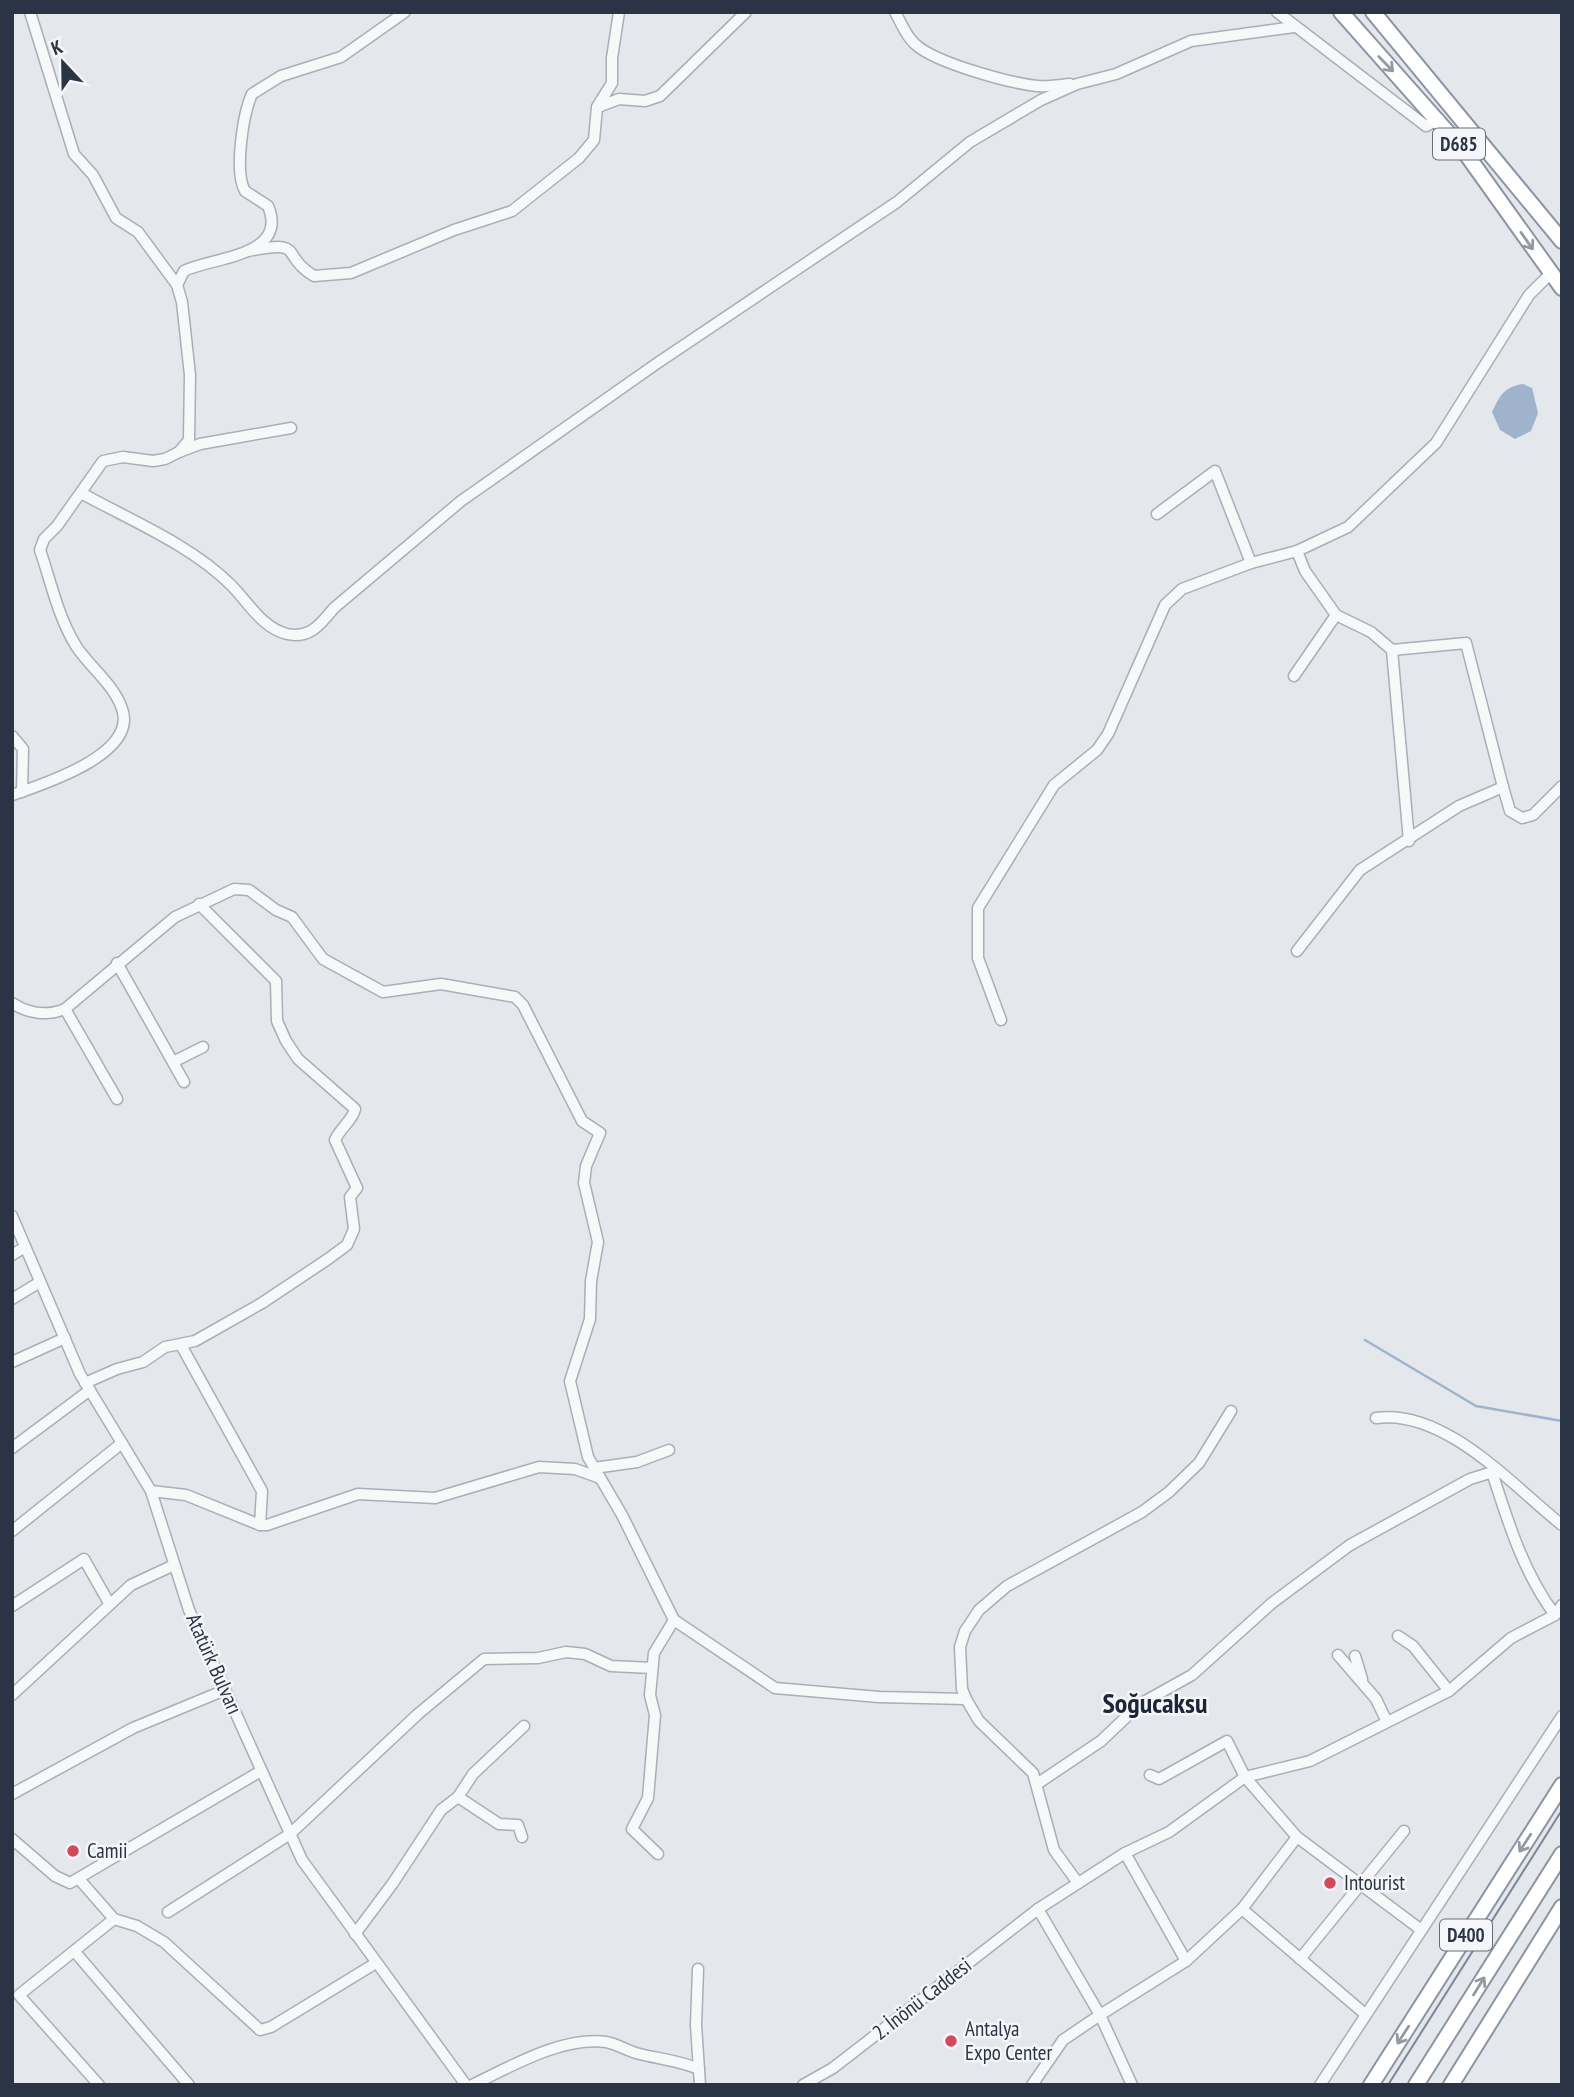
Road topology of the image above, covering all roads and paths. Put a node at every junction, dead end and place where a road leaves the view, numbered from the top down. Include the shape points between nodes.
1 (30, 12) edge
2 (405, 12) edge
3 (619, 12) edge
4 (746, 12) edge
5 (895, 12) edge
6 (1277, 12) edge
7 (1341, 12) edge
8 (1373, 12) edge
9 (1294, 27) junction
10 (1077, 84) junction
11 (597, 107) junction
12 (1438, 119) junction
13 (1562, 242) edge
14 (248, 251) junction
15 (1550, 274) junction
16 (177, 285) junction
17 (1562, 288) edge
18 (291, 428) dead end
19 (179, 452) junction
20 (81, 493) junction
21 (1157, 514) dead end
22 (1297, 551) junction
23 (1251, 563) junction
24 (1336, 615) junction
25 (1392, 649) junction
26 (1294, 676) dead end
27 (12, 736) edge
28 (1562, 786) edge
29 (1503, 787) junction
30 (17, 793) edge
31 (1409, 841) junction
32 (199, 904) junction
33 (1297, 951) dead end
34 (117, 963) junction
35 (12, 1003) edge
36 (65, 1009) junction
37 (1001, 1020) dead end
38 (203, 1047) dead end
39 (173, 1062) junction
40 (184, 1082) dead end
41 (117, 1099) dead end
42 (12, 1216) edge
43 (25, 1247) junction
44 (12, 1255) edge
45 (40, 1282) junction
46 (12, 1299) edge
47 (65, 1338) junction
48 (181, 1345) junction
49 (12, 1362) edge
50 (88, 1386) junction
51 (1231, 1411) dead end
52 (1376, 1418) dead end
53 (122, 1443) junction
54 (12, 1448) edge
55 (669, 1450) dead end
56 (594, 1468) junction
57 (1494, 1472) junction
58 (600, 1478) junction
59 (151, 1491) junction
60 (260, 1525) junction
61 (1562, 1525) edge
62 (12, 1531) edge
63 (174, 1565) junction
64 (109, 1603) junction
65 (1562, 1605) edge
66 (12, 1606) edge
67 (1555, 1615) junction
68 (674, 1620) junction
69 (1398, 1636) dead end
70 (1338, 1655) dead end
71 (1355, 1656) dead end
72 (652, 1668) junction
73 (1363, 1683) junction
74 (225, 1690) junction
75 (1449, 1691) junction
76 (12, 1695) edge
77 (966, 1699) junction
78 (1562, 1716) edge
79 (1386, 1720) junction
80 (524, 1726) dead end
81 (261, 1771) junction
82 (1150, 1775) dead end
83 (1245, 1777) junction
84 (1037, 1784) junction
85 (1562, 1785) edge
86 (12, 1794) edge
87 (458, 1797) junction
88 (1404, 1831) dead end
89 (290, 1834) junction
90 (522, 1837) dead end
91 (1297, 1837) junction
92 (12, 1839) edge
93 (1125, 1853) junction
94 (659, 1854) dead end
95 (1562, 1854) edge
96 (79, 1879) junction
97 (1078, 1883) junction
98 (1360, 1885) junction
99 (1562, 1907) edge
100 (1038, 1909) junction
101 (1242, 1909) junction
102 (168, 1912) dead end
103 (114, 1919) junction
104 (1420, 1929) junction
105 (355, 1934) junction
106 (75, 1952) junction
107 (1300, 1959) junction
108 (1185, 1961) junction
109 (376, 1963) junction
110 (698, 1969) dead end
111 (1365, 2014) junction
112 (1100, 2015) junction
113 (1384, 2065) junction
114 (699, 2068) junction
115 (99, 2085) edge
116 (189, 2085) edge
117 (466, 2085) edge
118 (472, 2085) edge
119 (700, 2085) edge
120 (803, 2085) edge
121 (1032, 2085) edge
122 (1132, 2085) edge
123 (1320, 2085) edge
124 (1364, 2085) edge
125 (1371, 2085) edge
126 (1416, 2085) edge
127 (1451, 2085) edge

1 - 16 street via 74,154 93,175 116,218 138,232
2 - 14 street via 341,57 281,76 253,94 245,121 240,177 245,191 268,206 272,221 263,241
3 - 11 street via 612,83
4 - 11 street via 660,96 645,101 619,99
5 - 10 street via 916,45 947,62 1017,83 1041,87
6 - 9 street
7 -> 12 highway, D685
8 - 13 highway, D685
9 - 10 street via 1191,41 1116,74
9 - 12 street via 1426,126
10 - 20 street via 970,142 897,202 461,501 309,632 299,635 274,629 208,565
11 - 14 street via 589,148 512,211 339,275 314,276 283,247
12 -> 15 highway, D685
14 - 16 street via 184,271
15 - 17 highway, D685
15 - 22 street via 1529,295 1436,443 1348,527
16 - 19 street via 190,375 189,440
18 - 19 street
19 - 20 street via 153,461 123,457 103,461
20 - 30 street via 40,550 64,623 76,646 120,701 125,726 103,753
21 - 23 street via 1214,471
22 - 23 street
22 - 24 street via 1305,572
23 - 37 street via 1182,589 1165,605 1108,734 1097,750 1054,785 978,908 978,958
24 - 25 street
24 - 26 street
25 - 29 street via 1466,643
25 - 31 street
27 - 30 street via 23,749
28 - 29 street via 1533,815 1522,818 1510,811
29 - 31 street via 1459,806
31 - 33 street via 1360,870
32 - 34 street
32 - 48 street via 276,981 277,1021 298,1059 355,1109 335,1140 357,1188 349,1196 354,1229 347,1245 262,1303
32 - 56 street via 234,888 249,890 292,917 323,959 383,992 441,984 499,992 523,1004 582,1121 600,1133 584,1183 598,1242 591,1309 570,1381
34 - 36 street
34 - 39 street
35 - 36 street via 39,1014
36 - 41 street
38 - 39 street
39 - 40 street
42 - 43 street, Atatürk Bulvarı
43 - 44 street
43 - 45 street, Atatürk Bulvarı
45 - 46 street
45 - 47 street, Atatürk Bulvarı
47 - 49 street
47 - 50 street, Atatürk Bulvarı
48 - 50 street via 165,1347
48 - 60 street via 262,1491
50 - 53 street, Atatürk Bulvarı
50 - 54 street
51 - 77 street via 1199,1463 1169,1492 1113,1529 1026,1573 979,1610 968,1622 960,1647
52 - 57 street via 1395,1415 1443,1431
53 - 59 street, Atatürk Bulvarı
53 - 62 street
55 - 56 street via 637,1462
56 - 58 street
57 - 61 street
57 - 67 street via 1523,1561
57 - 84 street via 1470,1479 1350,1545 1272,1603 1192,1675 1140,1704 1101,1741
58 - 60 street via 575,1469 539,1467 435,1498 358,1494
58 - 68 street
59 - 60 street via 186,1495
59 - 63 street, Atatürk Bulvarı
63 - 64 street via 131,1585
63 - 74 street, Atatürk Bulvarı
64 - 66 street via 84,1559
64 - 76 street
65 - 67 street
67 - 75 street via 1511,1638
68 - 72 street via 654,1653
68 - 77 street via 775,1688 879,1698
69 - 75 street via 1413,1646
70 - 73 street
71 - 73 street
72 - 89 street via 611,1666 585,1654 566,1652 538,1658 484,1659
72 - 94 street via 650,1695 655,1715 648,1798 632,1829
73 - 79 street
74 - 81 street, Atatürk Bulvarı
74 - 86 street via 133,1728
75 - 79 street
77 - 84 street via 979,1721 1026,1763
78 - 104 street
79 - 83 street via 1310,1761
80 - 87 street via 473,1774
81 - 89 street, Atatürk Bulvarı
81 - 96 street
82 - 83 street via 1159,1779 1168,1775 1224,1741
83 - 91 street
83 - 93 street, 2. İnönü Caddesi via 1168,1832
84 - 97 street via 1054,1850
85 -> 113 highway, D400
87 - 90 street via 499,1824 518,1825
87 - 105 street via 429,1824
88 - 98 street
89 - 102 street
89 - 105 street, Atatürk Bulvarı via 302,1860
91 - 98 street
91 - 101 street
92 - 96 street via 55,1876 70,1883
93 - 97 street, 2. İnönü Caddesi
93 - 108 street
126 -> 95 highway, D400
96 - 103 street
97 - 100 street, 2. İnönü Caddesi
98 - 104 street
98 - 107 street
99 - 127 highway
100 - 112 street
100 - 120 street, 2. İnönü Caddesi via 833,2068
101 - 107 street
101 - 108 street
103 - 106 street
103 - 109 street via 164,1942 260,2030
104 - 111 street
105 - 109 street, Atatürk Bulvarı
106 - 115 street via 19,1994
106 - 116 street
107 - 111 street
108 - 112 street
109 - 117 street, Atatürk Bulvarı
110 - 114 street
111 - 123 street
112 - 121 street via 1063,2040
112 - 122 street
113 - 124 highway
113 - 125 highway, D400
114 - 118 street via 604,2042 547,2052
114 - 119 street

